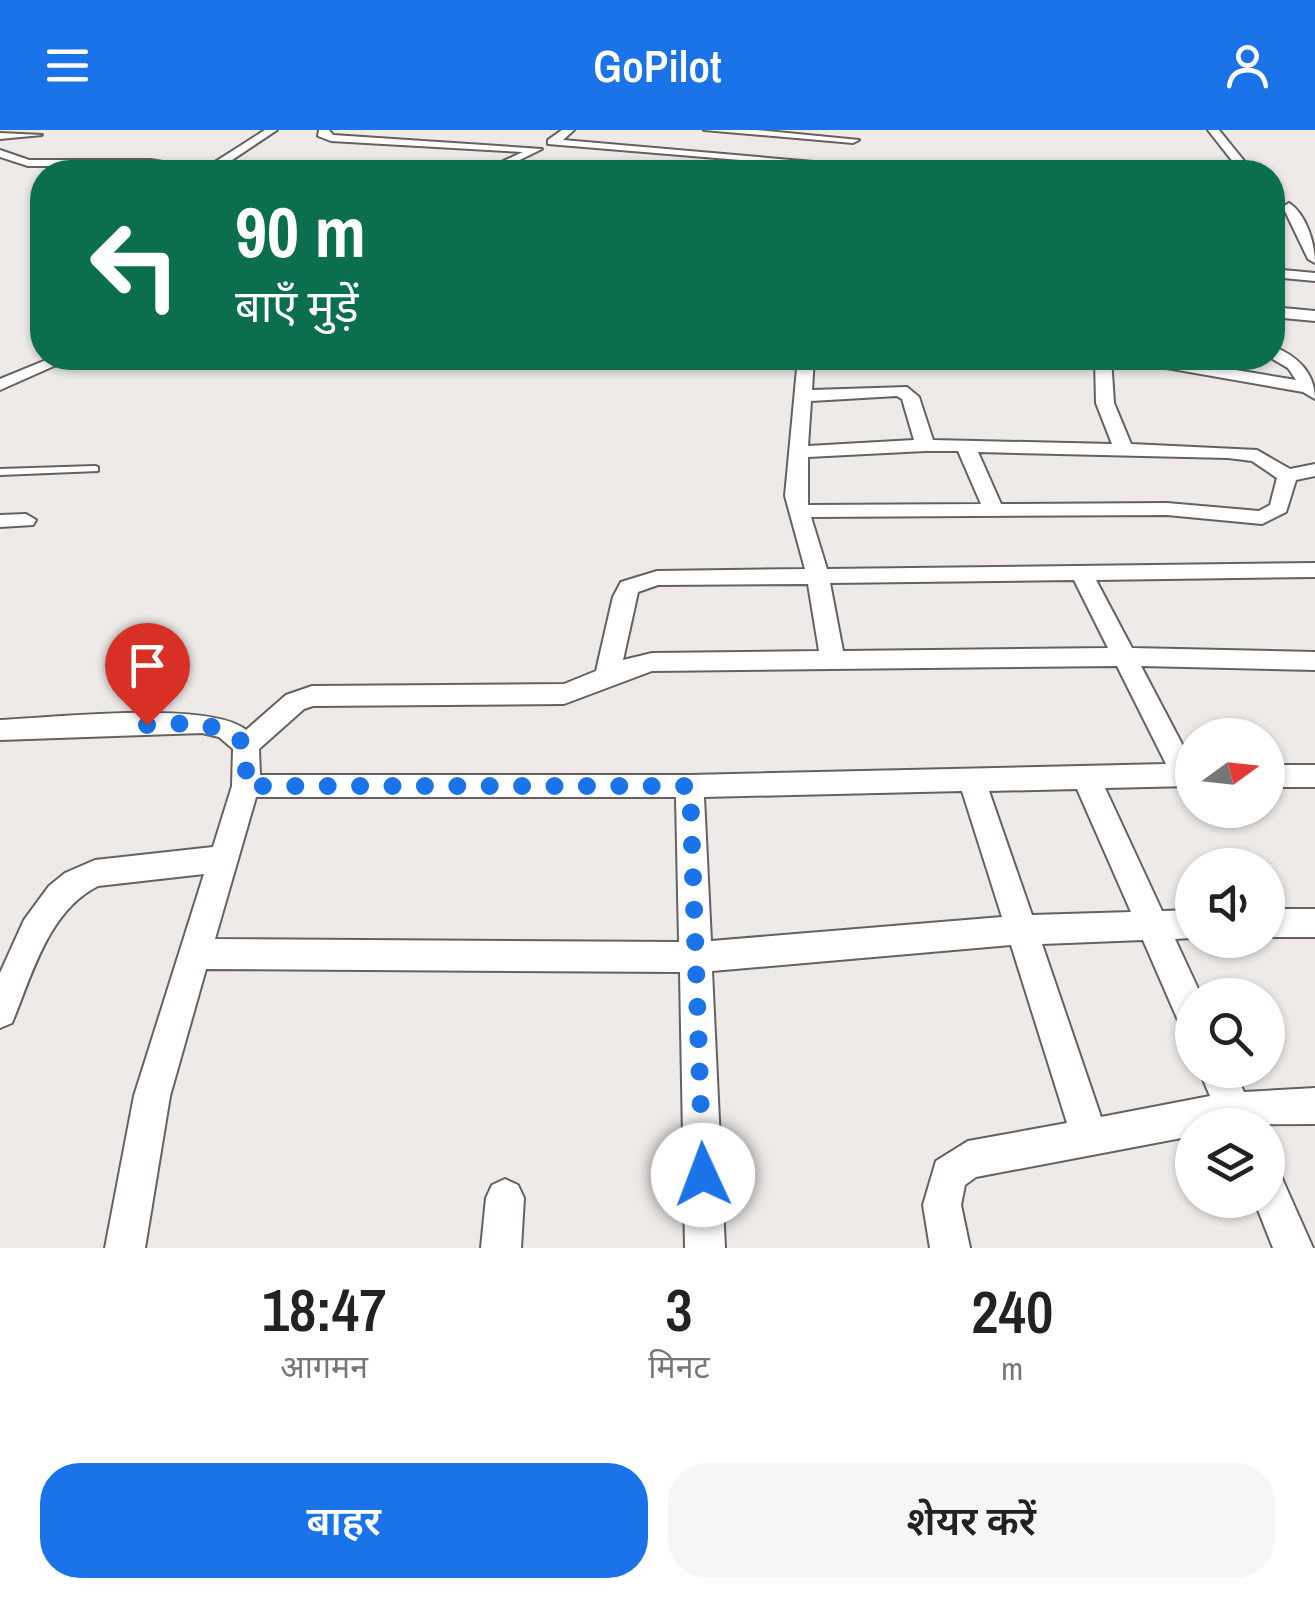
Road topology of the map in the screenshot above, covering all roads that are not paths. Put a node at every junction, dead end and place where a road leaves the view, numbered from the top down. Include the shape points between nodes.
1 (272, 130) edge
2 (324, 130) edge
3 (569, 130) edge
4 (709, 130) edge
5 (1214, 130) edge
6 (37, 135) dead end
7 (854, 135) edge
8 (0, 136) edge
9 (552, 142) junction
10 (536, 150) junction
11 (0, 153) edge
12 (225, 160) edge
13 (513, 160) edge
14 (772, 160) edge
15 (848, 160) edge
16 (1237, 160) edge
17 (30, 162) edge
18 (1285, 206) edge
19 (1289, 207) junction
20 (1308, 209) dead end
21 (1315, 258) edge
22 (1285, 274) edge
23 (1315, 277) edge
24 (1285, 313) edge
25 (1315, 316) edge
26 (1285, 359) edge
27 (36, 370) edge
28 (806, 370) edge
29 (1104, 370) edge
30 (1198, 370) edge
31 (0, 385) edge
32 (1312, 393) edge
33 (806, 396) junction
34 (926, 444) junction
35 (966, 447) junction
36 (1124, 451) junction
37 (800, 452) junction
38 (95, 468) dead end
39 (1315, 470) edge
40 (0, 472) edge
41 (1287, 476) junction
42 (993, 509) junction
43 (798, 511) junction
44 (26, 520) dead end
45 (0, 521) edge
46 (1315, 570) edge
47 (818, 576) junction
48 (1082, 576) junction
49 (1126, 657) junction
50 (832, 660) junction
51 (1315, 661) edge
52 (608, 672) junction
53 (0, 730) edge
54 (246, 745) junction
55 (1175, 750) edge
56 (1084, 775) junction
57 (1175, 775) edge
58 (1285, 776) edge
59 (1315, 776) edge
60 (972, 780) junction
61 (246, 786) junction
62 (690, 786) junction
63 (225, 859) junction
64 (1315, 922) edge
65 (1285, 923) edge
66 (1156, 924) junction
67 (1175, 924) edge
68 (1019, 930) junction
69 (194, 954) junction
70 (696, 957) junction
71 (1178, 978) edge
72 (0, 1011) edge
73 (1315, 1106) edge
74 (1285, 1110) edge
75 (1175, 1126) edge
76 (1090, 1138) junction
77 (505, 1198) dead end
78 (1280, 1218) edge
79 (125, 1248) edge
80 (501, 1248) edge
81 (705, 1248) edge
82 (950, 1248) edge
83 (1293, 1248) edge

1 - 12 street
2 - 10 street via 331,138
3 - 9 street
4 - 7 street
5 - 16 street
6 - 8 street
7 - 15 street
9 - 10 street
9 - 14 street
10 - 13 street
11 - 17 street
18 - 19 street
19 - 20 street
19 - 21 street
22 - 23 street
24 - 25 street
26 - 32 street
27 - 31 street
28 - 33 street
29 - 36 street via 1105,403
30 - 32 street
33 - 34 street via 901,390
33 - 37 street
34 - 35 street
34 - 37 street
35 - 36 street
35 - 42 street
36 - 41 street via 1243,453
37 - 43 street
38 - 40 lane
39 - 41 street
41 - 42 street via 1279,508 1262,518 1167,509
42 - 43 street
43 - 47 street
44 - 45 street
46 - 48 street
47 - 48 street
47 - 50 street
47 - 52 street via 637,583 624,596
48 - 49 street
49 - 50 street
49 - 51 street
49 - 55 street
50 - 52 street via 652,662
52 - 54 street via 564,694 312,696 295,702
53 - 54 street via 202,722 227,729
54 - 61 street
56 - 57 street
56 - 60 street
56 - 66 street
58 - 59 street
60 - 62 street
60 - 68 street
61 - 62 street
61 - 63 street
62 - 70 street
63 - 69 street
63 - 72 street via 76,879 50,906
64 - 65 street
66 - 67 street
66 - 68 street
66 - 71 street
68 - 70 street
68 - 76 street
69 - 70 street
69 - 79 street via 152,1096
70 - 81 street
73 - 74 street
75 - 76 street
76 - 82 street via 968,1160 949,1174 942,1205
77 - 80 street
78 - 83 street

